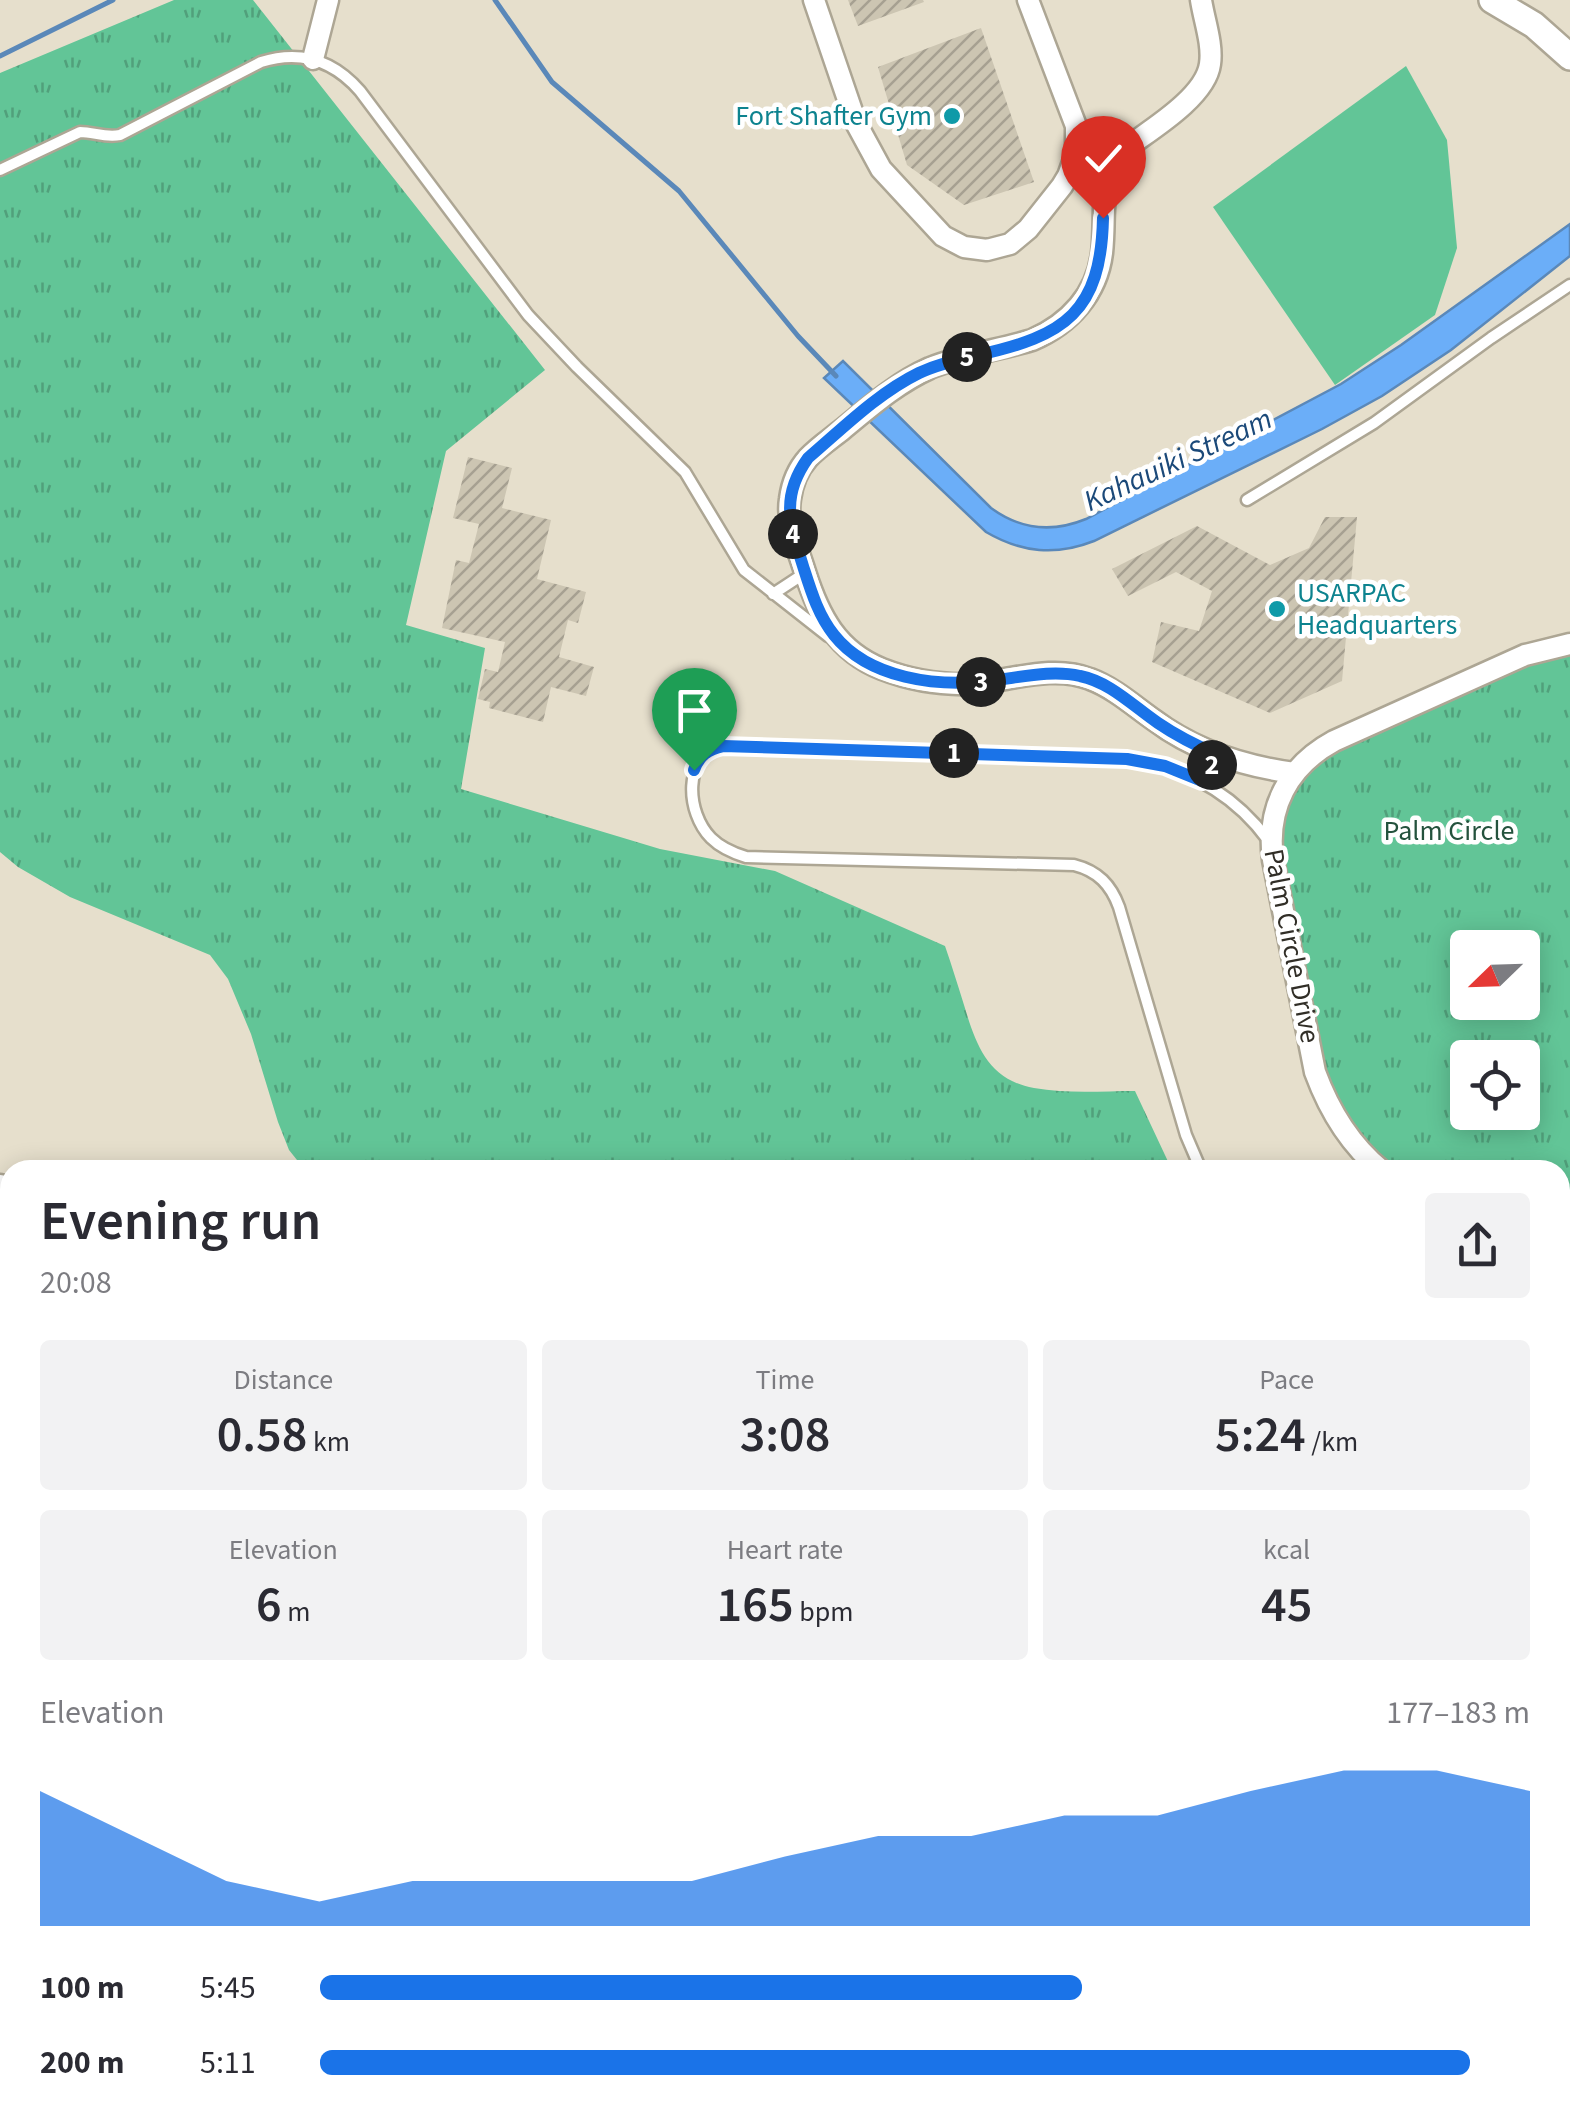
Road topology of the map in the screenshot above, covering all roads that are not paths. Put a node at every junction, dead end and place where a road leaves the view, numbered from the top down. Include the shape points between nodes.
1 (328, 0) edge
2 (814, 0) edge
3 (1028, 0) edge
4 (1201, 0) edge
5 (1492, 0) edge
6 (1570, 56) edge
7 (312, 58) junction
8 (0, 170) edge
9 (1570, 286) edge
10 (1247, 500) dead end
11 (805, 572) junction
12 (773, 594) junction
13 (1570, 644) edge
14 (846, 648) junction
15 (1218, 755) junction
16 (1294, 773) junction
17 (1202, 781) junction
18 (1271, 845) junction
19 (1197, 1160) edge
20 (1371, 1160) edge

1 - 7 street
2 - 3 street via 873,157 943,236 987,250 1010,244 1028,229 1062,186 1076,154 1076,126
4 - 11 street via 1208,74 1111,172 1100,266 1081,305 1032,340 915,375 808,458 789,510
5 - 6 street
7 - 8 lane via 260,62 120,135 80,132
7 - 12 lane via 360,91 528,314 685,472 744,570
9 - 10 lane via 1374,423
11 - 12 lane
11 - 14 street via 820,614
12 - 14 lane
13 - 16 street, Palm Circle Drive via 1524,655 1334,741
14 - 15 street via 881,668 935,682 1058,673 1090,678
15 - 16 street
15 - 17 lane
16 - 18 street, Palm Circle Drive via 1277,802
17 - 18 lane via 1248,816
17 - 19 lane via 1127,759 723,746 697,762 692,790 704,830 746,857 1074,865 1102,878 1119,907
18 - 20 street, Palm Circle Drive via 1315,1072 1344,1132

